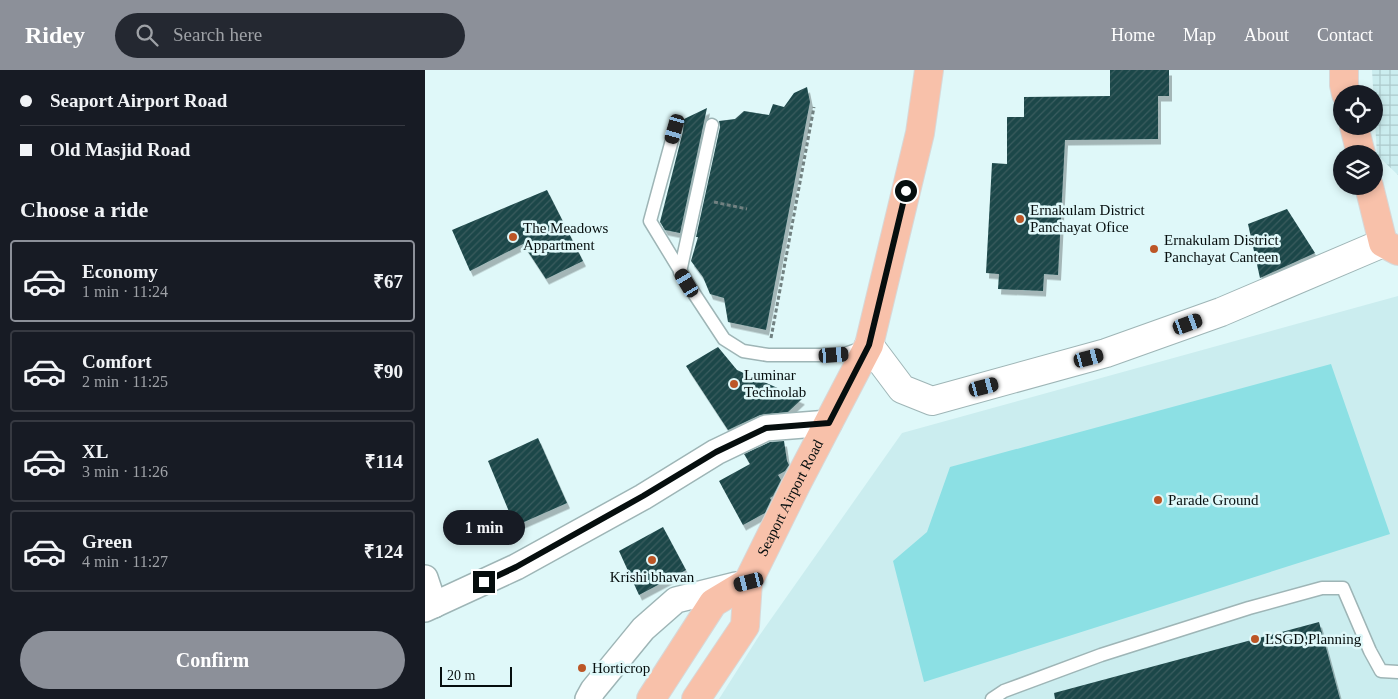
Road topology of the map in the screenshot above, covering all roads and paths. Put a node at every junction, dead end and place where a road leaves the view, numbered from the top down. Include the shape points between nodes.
1 (929, 70) edge
2 (1344, 70) edge
3 (1344, 85) edge
4 (814, 107) dead end
5 (712, 125) dead end
6 (675, 129) dead end
7 (1372, 195) edge
8 (696, 198) junction
9 (747, 209) dead end
10 (1391, 247) edge
11 (680, 272) junction
12 (771, 336) dead end
13 (869, 345) junction
14 (829, 423) junction
15 (425, 578) edge
16 (749, 582) junction
17 (430, 607) edge
18 (1398, 672) edge
19 (588, 699) edge
20 (651, 699) edge
21 (696, 699) edge
22 (992, 699) edge

1 - 13 main road, Seaport Airport Road via 920,133
2 - 3 main road
4 - 12 path
5 - 8 lane
6 - 11 lane via 650,221
7 - 10 main road
8 - 9 path
8 - 11 lane
10 - 13 main road via 1106,353 932,401 902,389
11 - 13 lane via 724,340 743,351 823,356 845,354
13 - 14 main road, Seaport Airport Road
14 - 16 main road, Seaport Airport Road
14 - 17 street via 766,428 716,452 516,567
15 - 17 street
16 - 19 street via 676,600 643,629
16 - 20 main road via 713,603
16 - 21 main road, Seaport Airport Road via 745,626
18 - 22 lane via 1381,672 1343,588 1322,588 1101,655 1004,691

